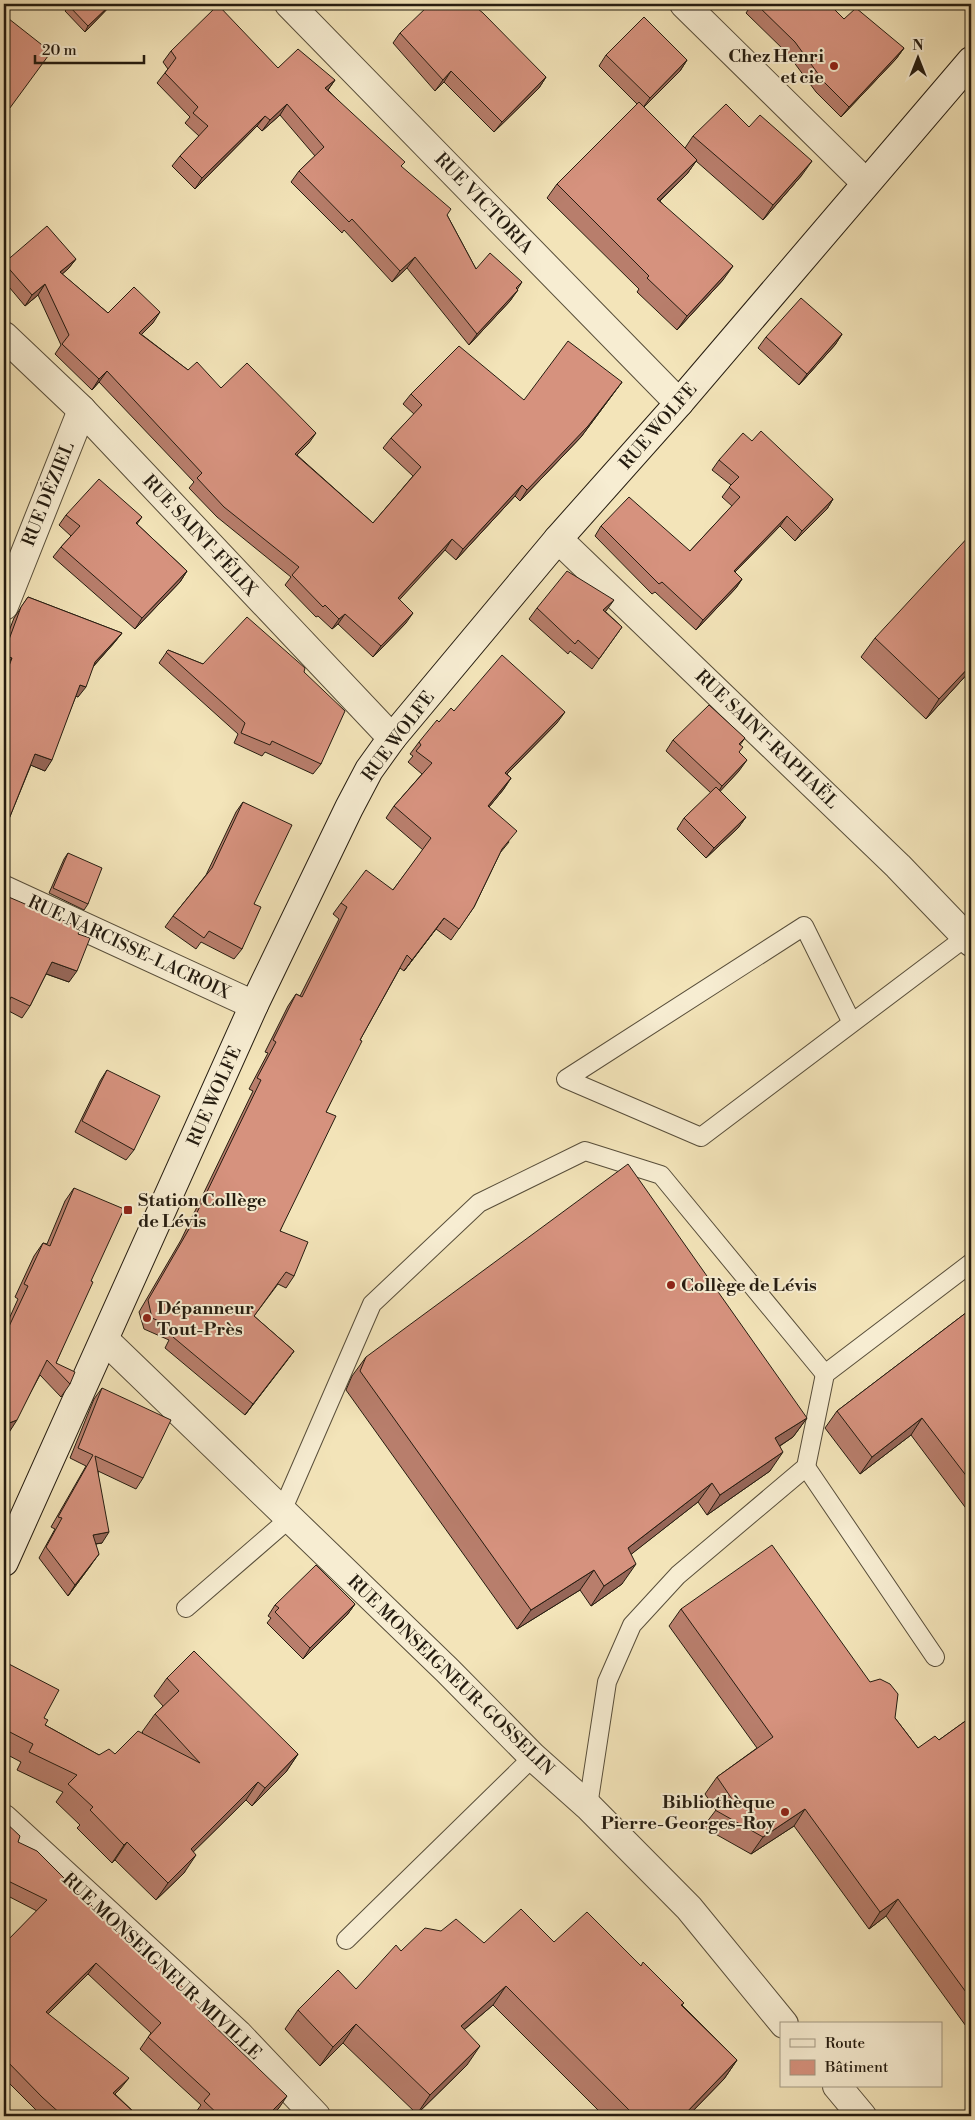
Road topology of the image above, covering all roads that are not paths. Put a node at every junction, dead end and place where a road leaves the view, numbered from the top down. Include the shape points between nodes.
1 (289, 4) edge
2 (684, 4) edge
3 (971, 61) edge
4 (866, 183) junction
5 (4, 336) edge
6 (679, 403) junction
7 (82, 410) junction
8 (558, 539) junction
9 (4, 606) edge
10 (392, 738) junction
11 (4, 890) edge
12 (969, 940) edge
13 (254, 1005) junction
14 (852, 1023) junction
15 (971, 1263) edge
16 (105, 1340) junction
17 (825, 1374) junction
18 (806, 1468) junction
19 (286, 1514) junction
20 (4, 1562) edge
21 (186, 1608) dead end
22 (935, 1657) dead end
23 (533, 1757) junction
24 (588, 1806) junction
25 (4, 1819) edge
26 (346, 1940) dead end
27 (782, 2022) edge
28 (838, 2088) edge
29 (853, 2113) edge
30 (316, 2116) edge

1 - 6 street, RUE VICTORIA
2 - 4 street
3 - 4 street, RUE WOLFE
4 - 6 street, RUE WOLFE
5 - 7 street, RUE SAINT-FÉLIX
6 - 8 street, RUE WOLFE
7 - 9 street, RUE DÉZIEL
7 - 10 street, RUE SAINT-FÉLIX
8 - 10 street, RUE WOLFE
8 - 12 street, RUE SAINT-RAPHAËL via 898,866
10 - 13 street, RUE WOLFE via 348,808
11 - 13 street, RUE NARCISSE-LACROIX
12 - 14 lane
13 - 16 street, RUE WOLFE
14 - 14 lane via 702,1137 566,1079 804,926
15 - 17 lane
16 - 19 street, RUE MONSEIGNEUR-GOSSELIN
16 - 20 street, RUE WOLFE
17 - 18 lane
17 - 19 lane via 661,1175 585,1151 480,1204 372,1304
18 - 22 lane
18 - 24 lane via 678,1575 632,1626 607,1682
19 - 21 lane
19 - 23 street, RUE MONSEIGNEUR-GOSSELIN
23 - 24 street, RUE MONSEIGNEUR-GOSSELIN
23 - 26 lane
24 - 27 street, RUE MONSEIGNEUR-GOSSELIN via 689,1908
25 - 30 street, RUE MONSEIGNEUR-MIVILLE via 238,2034
28 - 29 street

